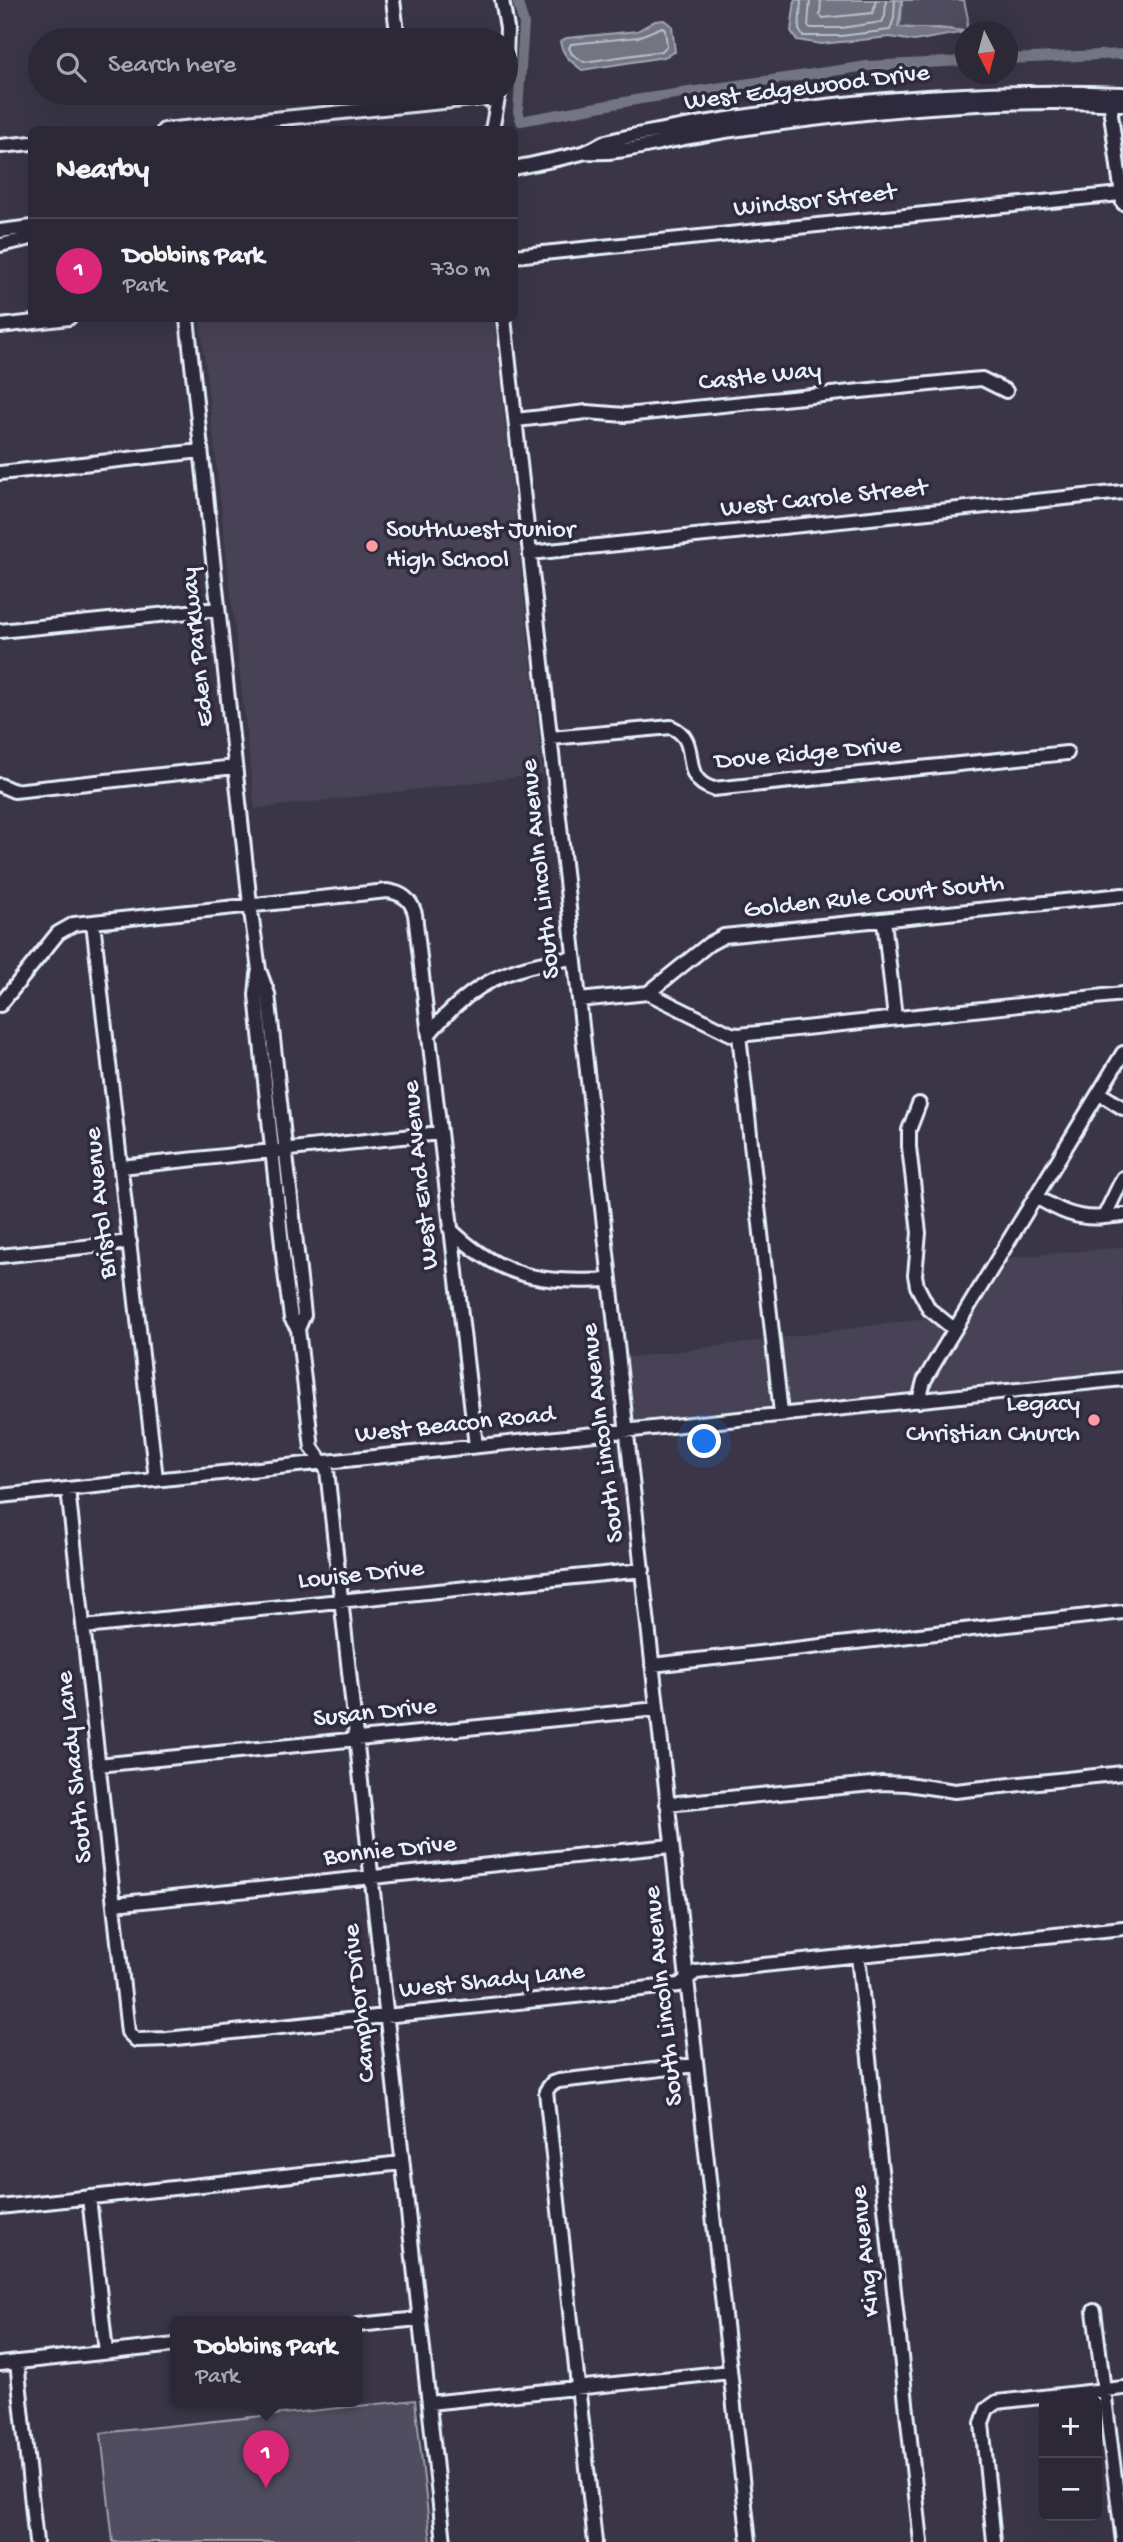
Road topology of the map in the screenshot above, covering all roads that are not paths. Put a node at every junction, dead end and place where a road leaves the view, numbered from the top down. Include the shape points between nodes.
1 (393, 0) edge
2 (502, 0) edge
3 (396, 28) edge
4 (507, 28) edge
5 (1118, 99) edge
6 (358, 105) edge
7 (497, 105) edge
8 (195, 126) edge
9 (493, 126) edge
10 (28, 143) edge
11 (0, 146) edge
12 (518, 167) edge
13 (1122, 198) edge
14 (28, 228) edge
15 (0, 231) edge
16 (28, 241) edge
17 (0, 246) edge
18 (518, 256) edge
19 (34, 322) edge
20 (187, 322) edge
21 (505, 322) edge
22 (0, 326) edge
23 (1006, 391) dead end
24 (516, 420) junction
25 (201, 452) junction
26 (0, 473) edge
27 (1123, 492) edge
28 (530, 554) junction
29 (218, 609) junction
30 (0, 631) edge
31 (551, 738) junction
32 (1067, 752) dead end
33 (235, 767) junction
34 (0, 785) edge
35 (1123, 895) edge
36 (250, 904) junction
37 (884, 920) junction
38 (93, 922) junction
39 (575, 958) junction
40 (648, 993) junction
41 (1123, 994) edge
42 (579, 1000) junction
43 (0, 1005) edge
44 (895, 1018) junction
45 (429, 1034) junction
46 (739, 1035) junction
47 (1123, 1053) edge
48 (1099, 1093) junction
49 (919, 1104) dead end
50 (1123, 1108) edge
51 (440, 1133) junction
52 (278, 1150) junction
53 (121, 1167) junction
54 (1123, 1178) edge
55 (1036, 1197) junction
56 (1123, 1215) edge
57 (1104, 1217) junction
58 (450, 1229) junction
59 (130, 1242) junction
60 (0, 1256) edge
61 (610, 1280) junction
62 (954, 1329) junction
63 (1123, 1379) edge
64 (919, 1401) junction
65 (781, 1413) junction
66 (626, 1431) junction
67 (476, 1446) junction
68 (321, 1462) junction
69 (156, 1479) junction
70 (68, 1489) junction
71 (0, 1496) edge
72 (643, 1570) junction
73 (341, 1600) junction
74 (1123, 1612) edge
75 (84, 1627) junction
76 (652, 1665) junction
77 (657, 1709) junction
78 (356, 1739) junction
79 (99, 1765) junction
80 (1123, 1773) edge
81 (667, 1804) junction
82 (671, 1846) junction
83 (370, 1877) junction
84 (114, 1904) junction
85 (1123, 1928) edge
86 (858, 1956) junction
87 (687, 1977) junction
88 (386, 2015) junction
89 (133, 2038) joint
90 (696, 2065) junction
91 (402, 2163) junction
92 (89, 2197) junction
93 (0, 2203) edge
94 (1094, 2311) dead end
95 (419, 2319) junction
96 (362, 2325) edge
97 (170, 2346) edge
98 (106, 2352) junction
99 (17, 2362) junction
100 (0, 2364) edge
101 (730, 2372) junction
102 (578, 2387) junction
103 (1123, 2388) edge
104 (1105, 2390) junction
105 (429, 2403) junction
106 (36, 2542) edge
107 (444, 2542) edge
108 (595, 2542) edge
109 (749, 2542) edge
110 (921, 2542) edge
111 (995, 2542) edge
112 (1123, 2542) edge

1 - 3 street
2 - 4 street
5 - 12 street, West Edgewood Drive via 824,117 607,154 585,152
5 - 13 street via 1111,114
6 - 8 street
7 - 9 street
10 - 11 street
13 - 18 street, Windsor Street
14 - 15 street
16 - 17 street
19 - 22 street
20 - 25 street, Eden Parkway
21 - 24 street, South Lincoln Avenue
23 - 24 street, Castle Way via 982,379 625,415 587,412
24 - 28 street, South Lincoln Avenue
25 - 26 street
25 - 29 street, Eden Parkway
27 - 28 street, West Carole Street
28 - 31 street, South Lincoln Avenue
29 - 30 street
29 - 33 street, Eden Parkway
31 - 32 street, Dove Ridge Drive via 671,727 687,740 694,775 713,789
31 - 39 street, South Lincoln Avenue
33 - 34 street via 15,791
33 - 36 street, Eden Parkway
35 - 37 street, Golden Rule Court South
36 - 38 street
36 - 45 street, West End Avenue via 398,892 415,914
36 - 52 street, Eden Parkway via 259,970 256,995
37 - 40 street, Golden Rule Court South via 724,936
37 - 44 street
38 - 43 street via 74,924 58,933
38 - 53 street, Bristol Avenue
39 - 42 street, South Lincoln Avenue
39 - 45 street via 523,966 491,980 460,1002
40 - 42 street
40 - 46 street
41 - 44 street
42 - 61 street, South Lincoln Avenue
44 - 46 street
45 - 51 street, West End Avenue
46 - 65 street
47 - 48 street
48 - 50 street
48 - 55 street
49 - 62 street via 909,1130 919,1233 915,1275 929,1309
51 - 52 street
51 - 58 street, West End Avenue
52 - 53 street
52 - 68 street, Eden Parkway via 291,1318 298,1329 312,1448
53 - 59 street, Bristol Avenue
54 - 57 street
55 - 57 street via 1066,1214
55 - 62 street
56 - 57 street
58 - 61 street via 492,1262 521,1274 567,1282
58 - 67 street, West End Avenue
59 - 60 street
59 - 69 street, Bristol Avenue
61 - 66 street, South Lincoln Avenue
62 - 64 street via 924,1381
63 - 64 street, West Beacon Road
64 - 65 street, West Beacon Road
65 - 66 street, West Beacon Road
66 - 67 street, West Beacon Road
66 - 72 street, South Lincoln Avenue
67 - 68 street, West Beacon Road
68 - 69 street, West Beacon Road
68 - 73 street, Camphor Drive via 327,1470
69 - 70 street, West Beacon Road
70 - 71 street, West Beacon Road
70 - 75 street, South Shady Lane
72 - 73 street, Louise Drive
72 - 76 street, South Lincoln Avenue
73 - 75 street, Louise Drive
73 - 78 street, Camphor Drive
74 - 76 street
75 - 79 street, South Shady Lane
76 - 77 street, South Lincoln Avenue
77 - 78 street, Susan Drive
77 - 81 street, South Lincoln Avenue
78 - 79 street, Susan Drive
78 - 83 street, Camphor Drive
79 - 84 street, South Shady Lane
80 - 81 street via 965,1791 882,1783
81 - 82 street, South Lincoln Avenue
82 - 83 street, Bonnie Drive
82 - 87 street, South Lincoln Avenue
83 - 84 street, Bonnie Drive
83 - 88 street, Camphor Drive
84 - 89 street, South Shady Lane via 128,2032
85 - 86 street, West Shady Lane
86 - 87 street, West Shady Lane via 696,1972
86 - 110 street, King Avenue
87 - 88 street, West Shady Lane via 679,1985
87 - 90 street, South Lincoln Avenue
88 - 89 street, West Shady Lane via 158,2040
88 - 91 street, Camphor Drive
90 - 101 street, South Lincoln Avenue
90 - 102 street via 548,2086
91 - 92 street
91 - 95 street, Camphor Drive
92 - 93 street
92 - 98 street
94 - 104 street
95 - 96 street
95 - 105 street, Camphor Drive
97 - 98 street
98 - 99 street
99 - 100 street
99 - 106 street
101 - 102 street
101 - 109 street, South Lincoln Avenue
102 - 105 street
102 - 108 street
103 - 104 street
104 - 111 street via 997,2402 985,2411 982,2423
104 - 112 street
105 - 107 street, Camphor Drive

